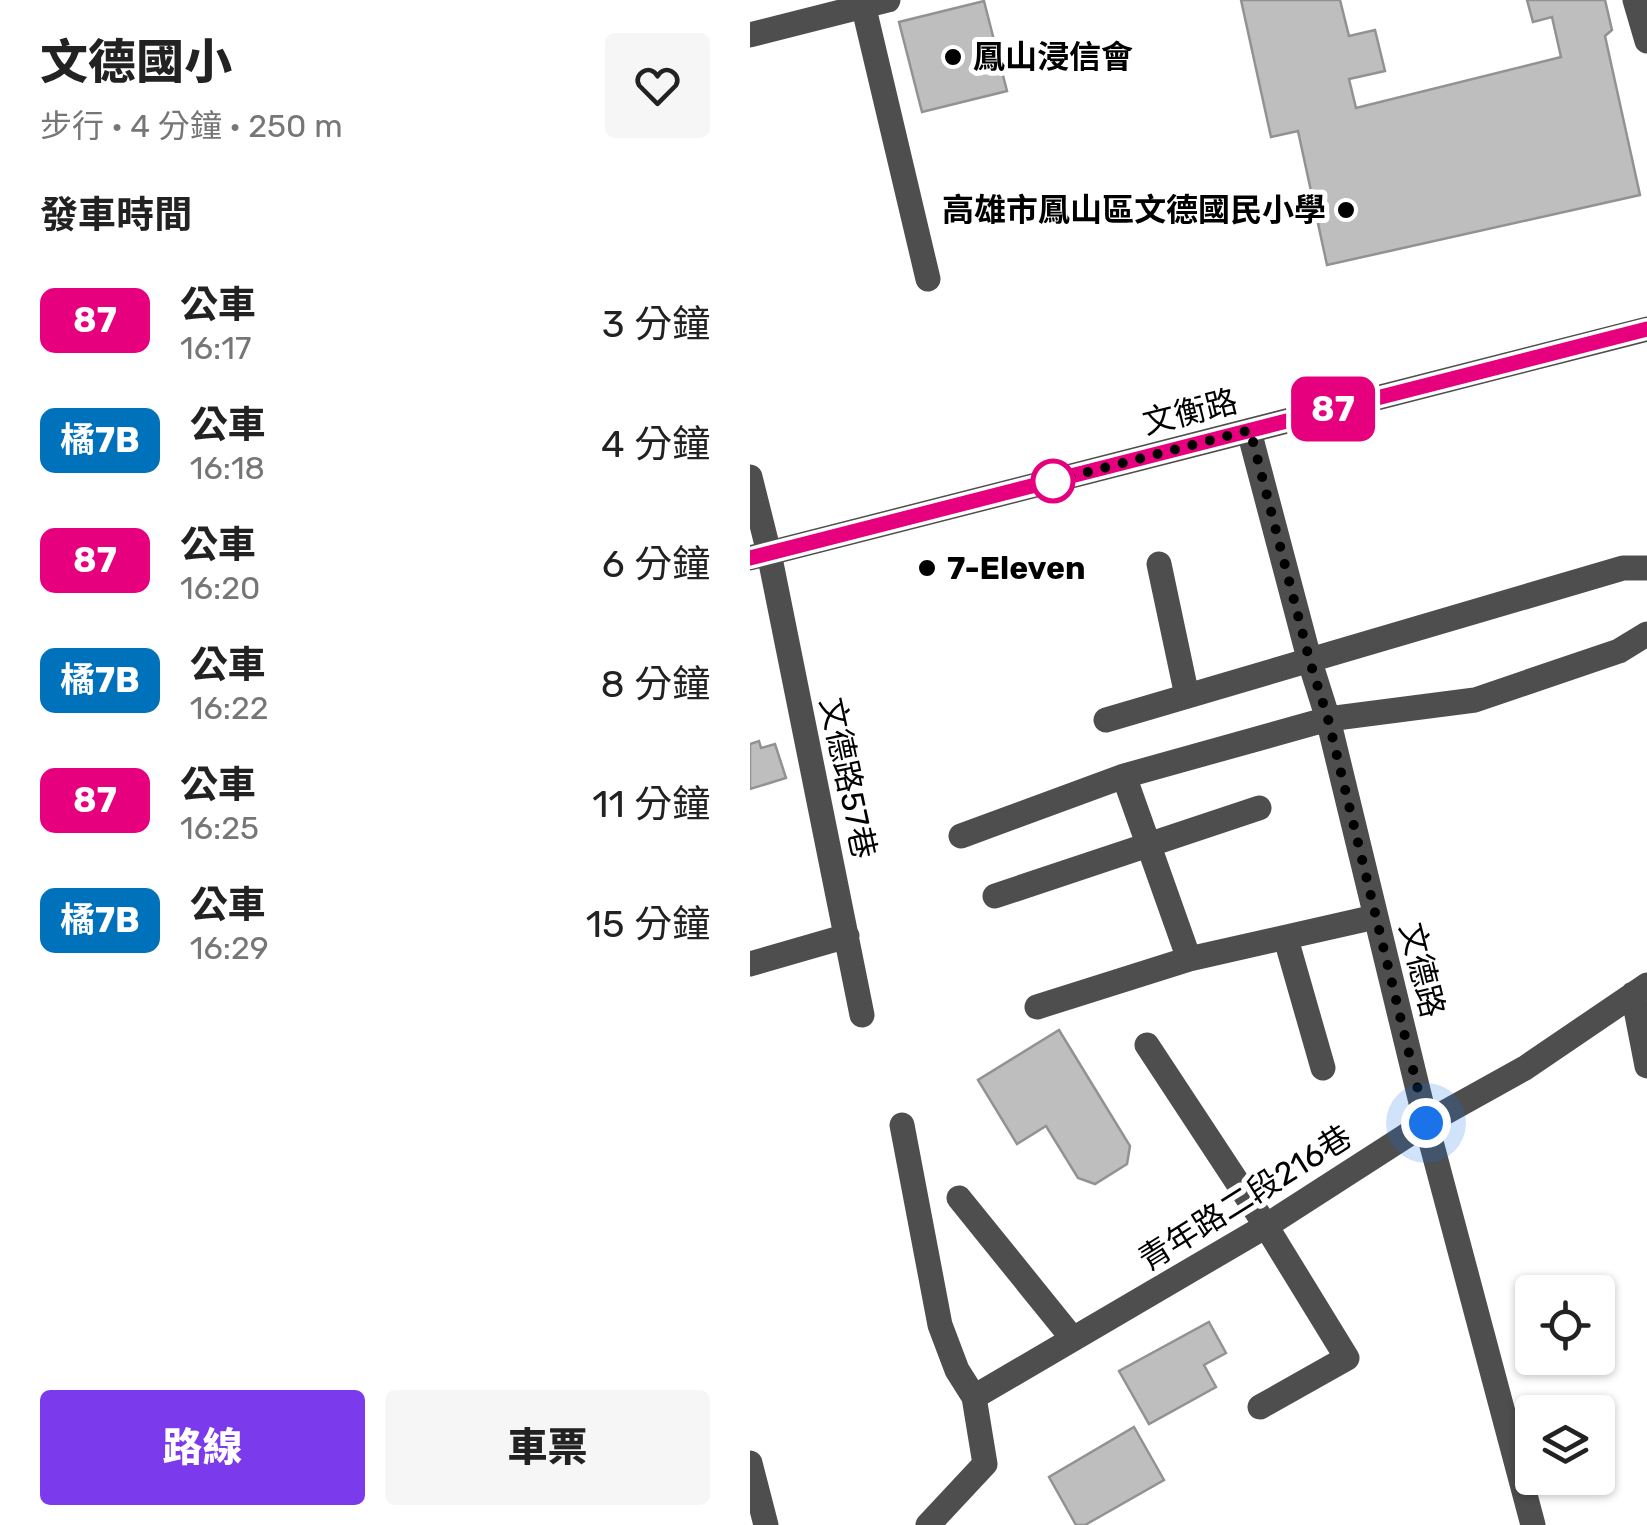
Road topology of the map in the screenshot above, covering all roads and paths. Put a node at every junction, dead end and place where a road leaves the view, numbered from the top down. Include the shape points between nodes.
1 (1634, 0) edge
2 (871, 2) edge
3 (750, 34) edge
4 (1647, 41) edge
5 (928, 279) dead end
6 (1647, 329) edge
7 (1250, 430) junction
8 (750, 477) edge
9 (760, 556) edge
10 (1160, 564) dead end
11 (1647, 568) edge
12 (1647, 634) edge
13 (1310, 662) junction
14 (1187, 696) junction
15 (1328, 719) junction
16 (1106, 720) dead end
17 (1124, 776) junction
18 (1259, 808) dead end
19 (960, 836) dead end
20 (1149, 846) junction
21 (995, 896) dead end
22 (1375, 917) junction
23 (848, 936) junction
24 (1286, 939) junction
25 (1190, 959) junction
26 (750, 964) edge
27 (1640, 990) edge
28 (1037, 1007) dead end
29 (862, 1015) dead end
30 (1147, 1045) dead end
31 (1647, 1066) edge
32 (1323, 1068) dead end
33 (1426, 1123) junction
34 (902, 1125) dead end
35 (958, 1198) dead end
36 (1266, 1226) junction
37 (1073, 1339) junction
38 (974, 1397) junction
39 (1260, 1407) dead end
40 (750, 1463) edge
41 (766, 1525) edge
42 (928, 1525) edge
43 (1533, 1525) edge

1 - 4 street
2 - 3 street
2 - 5 street
6 - 7 street, 文衡路
7 - 9 street, 文衡路
7 - 13 street, 文德路
8 - 9 street, 文德路57巷
9 - 23 street, 文德路57巷
10 - 14 street
11 - 13 street via 1623,568
12 - 15 street via 1619,651 1475,700
13 - 14 street
13 - 15 street, 文德路
14 - 16 street
15 - 17 street
15 - 22 street, 文德路
17 - 19 street
17 - 20 street
18 - 20 street
20 - 21 street
20 - 25 street
22 - 24 street
22 - 33 street, 文德路
23 - 26 street
23 - 29 street, 文德路57巷
24 - 25 street
24 - 32 street
25 - 28 street
27 - 31 street
27 - 33 street, 青年路二段216巷 via 1525,1068
30 - 36 street
33 - 36 street, 青年路二段216巷
33 - 43 street, 文德路
34 - 38 street via 940,1325
35 - 37 street
36 - 37 street, 青年路二段216巷
36 - 39 street via 1347,1358
37 - 38 street, 青年路二段216巷
38 - 42 street via 985,1464
40 - 41 street

